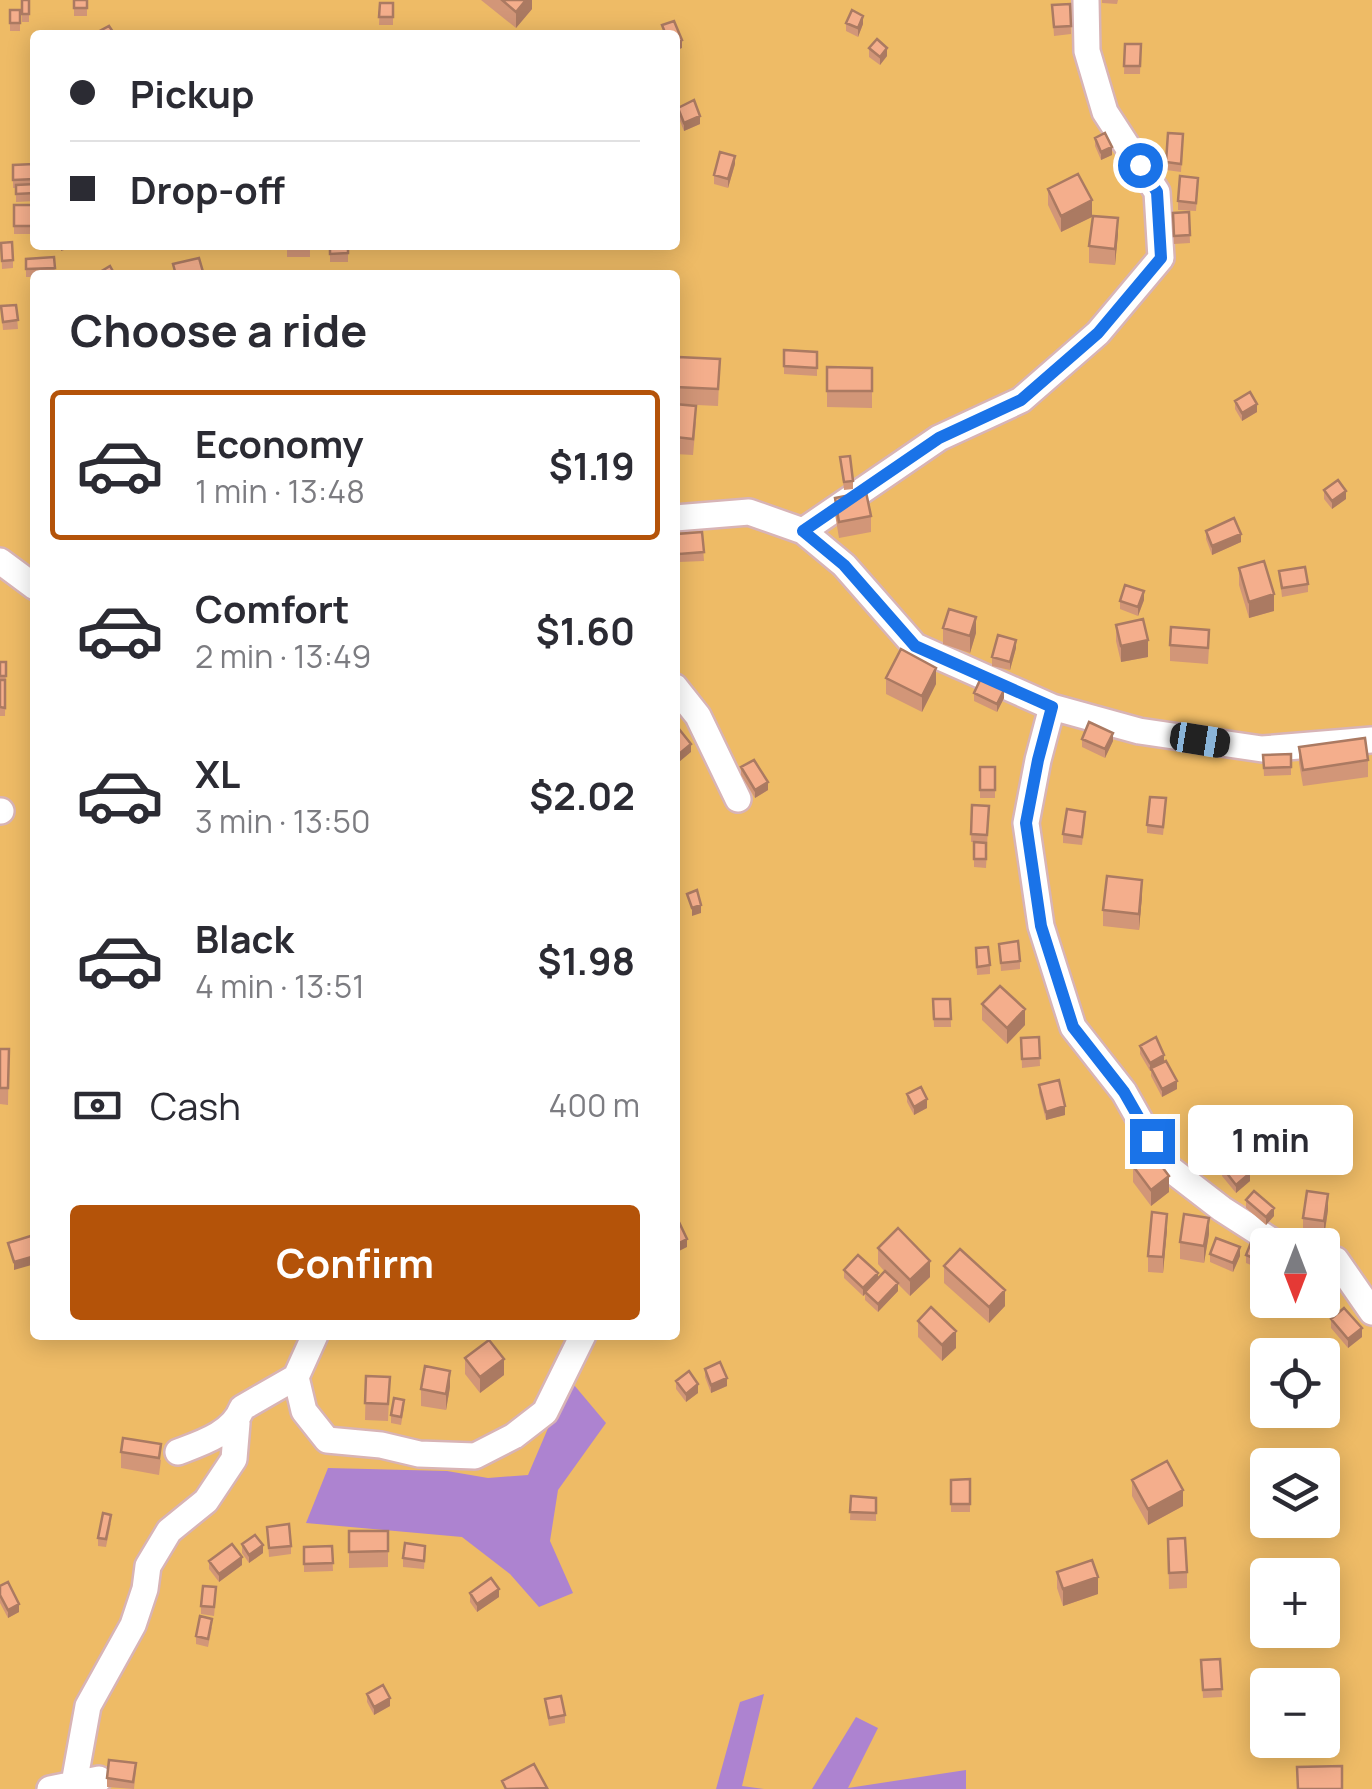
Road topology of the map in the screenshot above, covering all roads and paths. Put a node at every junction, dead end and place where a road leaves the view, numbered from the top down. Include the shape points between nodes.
1 (1086, 0) edge
2 (680, 518) edge
3 (803, 531) junction
4 (0, 561) edge
5 (30, 583) edge
6 (680, 693) edge
7 (1052, 707) junction
8 (1372, 740) edge
9 (738, 799) dead end
10 (1252, 1228) edge
11 (1340, 1266) edge
12 (1372, 1312) edge
13 (313, 1340) edge
14 (581, 1340) edge
15 (296, 1377) junction
16 (237, 1423) junction
17 (178, 1452) dead end
18 (74, 1785) edge

1 - 3 street via 1086,51 1106,112 1157,192 1161,258 1098,333 1021,400 939,438
2 - 3 street via 750,512
3 - 7 street via 844,565 915,646
4 - 5 street
6 - 9 street
7 - 8 street via 1139,730 1262,750
7 - 10 street via 1026,823 1041,926 1073,1027 1124,1092 1165,1166
11 - 12 street
13 - 15 street
14 - 15 street via 545,1412 475,1456 328,1440 304,1411
15 - 16 street via 242,1408
16 - 17 street
16 - 18 street via 234,1459 206,1501 169,1531 148,1566 134,1624 88,1706

